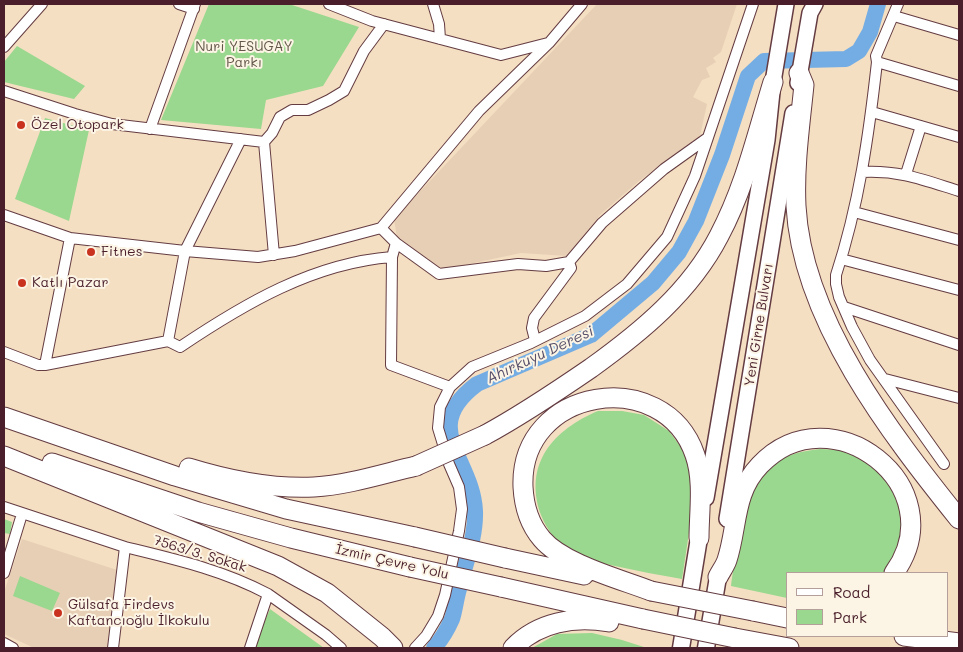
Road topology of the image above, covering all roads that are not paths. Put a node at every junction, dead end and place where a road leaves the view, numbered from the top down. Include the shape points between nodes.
1 (42, 4) edge
2 (179, 4) edge
3 (329, 4) edge
4 (433, 4) edge
5 (582, 4) edge
6 (753, 4) edge
7 (815, 4) edge
8 (898, 4) edge
9 (195, 6) edge
10 (785, 10) edge
11 (894, 16) junction
12 (384, 24) junction
13 (959, 35) edge
14 (440, 39) junction
15 (548, 43) junction
16 (4, 47) edge
17 (877, 62) junction
18 (799, 74) junction
19 (774, 76) junction
20 (959, 86) edge
21 (4, 91) edge
22 (872, 112) junction
23 (921, 126) junction
24 (150, 129) junction
25 (959, 137) edge
26 (241, 139) junction
27 (706, 140) junction
28 (264, 142) junction
29 (862, 172) junction
30 (906, 174) junction
31 (959, 191) edge
32 (854, 212) junction
33 (4, 215) edge
34 (381, 228) junction
35 (70, 238) junction
36 (959, 240) edge
37 (396, 243) junction
38 (186, 251) junction
39 (274, 255) junction
40 (392, 257) junction
41 (841, 259) junction
42 (569, 262) junction
43 (959, 290) edge
44 (844, 307) junction
45 (536, 340) junction
46 (168, 341) junction
47 (959, 345) edge
48 (4, 352) edge
49 (45, 364) junction
50 (885, 379) junction
51 (450, 387) junction
52 (959, 398) edge
53 (4, 413) edge
54 (4, 417) edge
55 (4, 447) edge
56 (4, 456) edge
57 (944, 464) dead end
58 (4, 507) edge
59 (22, 514) junction
60 (959, 518) edge
61 (699, 538) junction
62 (9, 540) edge
63 (125, 547) junction
64 (895, 572) edge
65 (4, 573) edge
66 (718, 577) junction
67 (651, 591) junction
68 (268, 594) junction
69 (786, 610) edge
70 (753, 611) junction
71 (786, 618) edge
72 (643, 619) junction
73 (912, 637) edge
74 (735, 638) junction
75 (4, 643) edge
76 (388, 643) edge
77 (959, 643) edge
78 (13, 648) edge
79 (113, 648) edge
80 (250, 648) edge
81 (341, 648) edge
82 (416, 648) edge
83 (514, 648) edge
84 (681, 648) edge
85 (706, 648) edge
86 (756, 648) edge
87 (789, 648) edge

1 - 16 street
2 - 9 street
3 - 12 street
4 - 14 street
5 - 15 street
6 - 27 street
7 - 18 main road, Yeni Girne Bulvarı via 809,19
8 - 11 street
9 - 24 street
10 - 19 main road, Yeni Girne Bulvarı
11 - 13 street
11 - 17 street via 876,56
12 - 14 street
12 - 28 street via 364,51 344,91 308,110 292,110 280,117
14 - 15 street via 501,55
15 - 34 street via 479,111
17 - 20 street
17 - 22 street
18 - 60 highway via 804,85 796,208 815,293 844,356 877,408
18 - 66 main road, Yeni Girne Bulvarı
19 - 53 highway, bridge via 736,200 719,237 684,287 654,319 616,350 524,414 485,436 416,466 350,482 314,487 278,486 194,469 34,416
19 - 61 main road, Yeni Girne Bulvarı via 767,140
21 - 24 street via 112,124
22 - 23 street
22 - 29 street
23 - 25 street
23 - 30 street
24 - 26 street
26 - 28 street
26 - 38 street
27 - 42 street via 664,169 602,223
27 - 45 street via 695,176 667,237 627,284 585,316
28 - 39 street
29 - 30 street
29 - 32 street
30 - 31 street
32 - 36 street
32 - 41 street
33 - 35 street
34 - 37 street
34 - 39 street
35 - 38 street
35 - 49 street
37 - 40 street
37 - 42 street via 439,274 518,264 546,266
38 - 39 street via 258,257
38 - 46 street
40 - 46 street via 349,263 301,279 229,315 180,347
40 - 51 street via 391,365
41 - 43 street
41 - 44 street via 836,284
42 - 45 street via 571,268 534,318 532,328
44 - 47 street
44 - 50 street via 870,360
45 - 51 street via 472,366
46 - 49 street
48 - 49 street
50 - 52 street
50 - 57 street
51 - 82 street via 440,407 438,428 459,487 462,509 438,616
54 - 67 highway, İzmir Çevre Yolu, bridge via 184,479 286,509
55 - 72 highway, İzmir Çevre Yolu, bridge via 198,512 291,538
56 - 76 highway via 278,566 327,593
58 - 59 street, 7563/3. Sokak
59 - 62 street
59 - 63 street, 7563/3. Sokak
61 - 67 highway via 700,487 696,457 687,438 668,416 646,404 624,398 596,398 568,408 550,421 534,439 527,456 523,478 528,516 543,540 566,559
61 - 84 main road, Yeni Girne Bulvarı
62 - 65 street
63 - 68 street, 7563/3. Sokak via 209,568
63 - 79 street
64 - 66 highway via 906,550 910,519 907,500 897,480 876,457 862,448 842,440 817,438 776,450 745,484 726,561
66 - 85 main road, Yeni Girne Bulvarı
67 - 70 highway, bridge
68 - 80 street
68 - 81 street, 7563/3. Sokak
69 - 70 highway
70 - 71 highway
72 - 74 highway, İzmir Çevre Yolu, bridge
72 - 83 highway via 628,625 591,619 558,621 522,639
73 - 77 highway
74 - 86 highway
74 - 87 highway, İzmir Çevre Yolu
75 - 78 street

